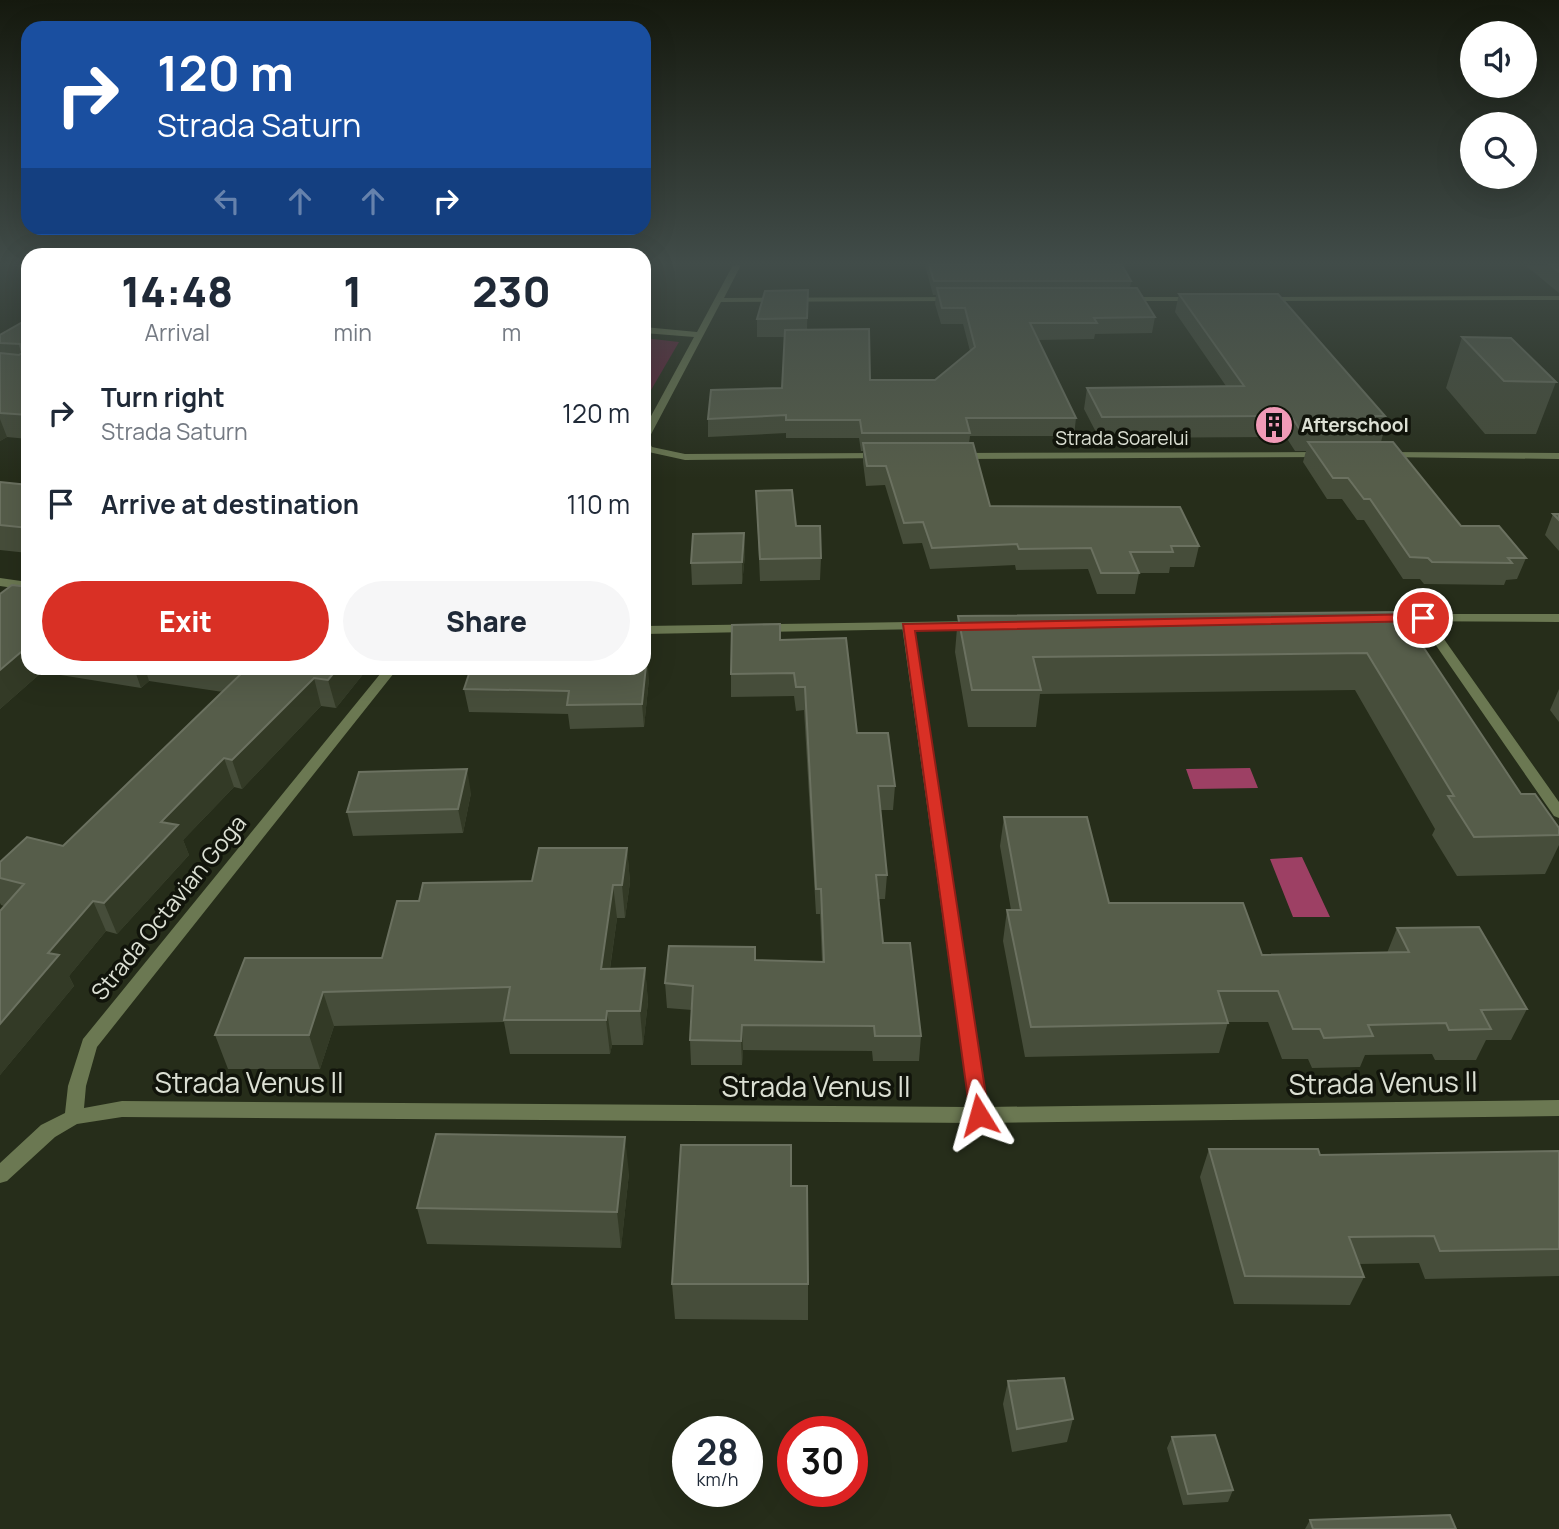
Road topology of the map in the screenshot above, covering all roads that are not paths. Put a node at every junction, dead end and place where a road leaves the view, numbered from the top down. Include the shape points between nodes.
1 (698, 336) edge
2 (651, 427) edge
3 (651, 450) edge
4 (1338, 455) edge
5 (1379, 455) edge
6 (893, 456) edge
7 (949, 456) edge
8 (1559, 456) edge
9 (0, 582) edge
10 (21, 585) edge
11 (21, 591) edge
12 (9, 600) edge
13 (1423, 618) junction
14 (1559, 618) edge
15 (1367, 619) edge
16 (991, 625) edge
17 (908, 626) junction
18 (651, 630) edge
19 (386, 675) edge
20 (1559, 813) edge
21 (1559, 1108) edge
22 (979, 1115) junction
23 (74, 1117) junction
24 (0, 1175) edge

1 - 2 street
3 - 6 street via 685,457
4 - 7 street, Strada Soarelui
5 - 8 street
9 - 10 street
11 - 12 street
13 - 14 street
13 - 15 street
13 - 20 street
16 - 17 street
17 - 18 street
17 - 22 street
19 - 23 street, Strada Octavian Goga via 89,1044
21 - 22 street, Strada Venus II
22 - 23 street, Strada Venus II via 122,1110
23 - 24 street via 48,1131

